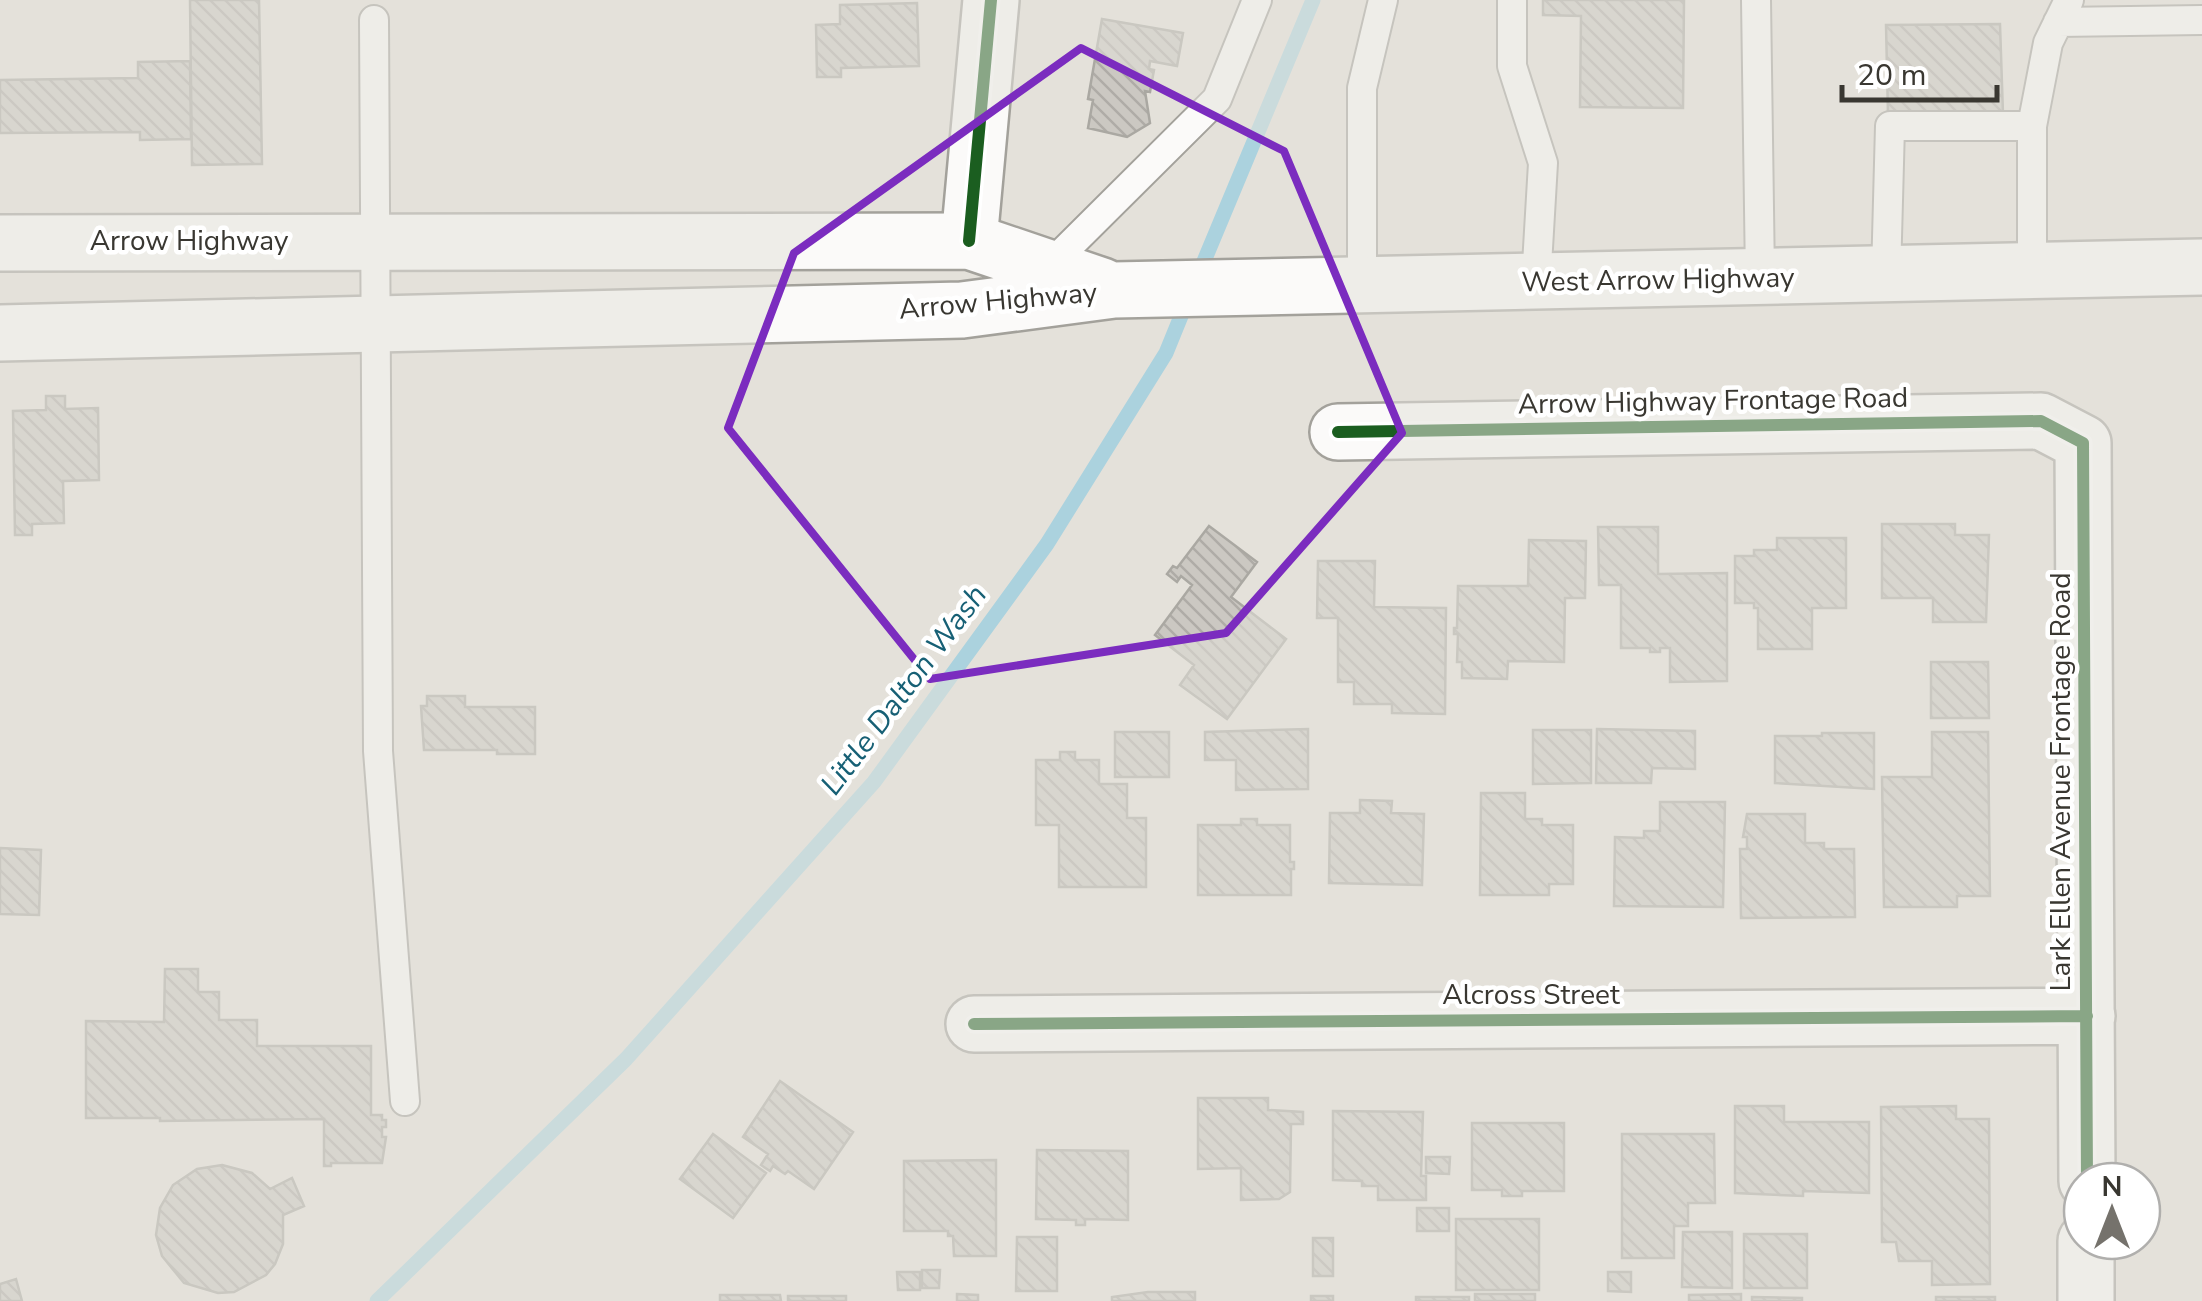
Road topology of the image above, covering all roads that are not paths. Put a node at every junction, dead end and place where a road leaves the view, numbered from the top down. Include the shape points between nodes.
1 (991, 0) edge
2 (1257, 0) edge
3 (1383, 0) edge
4 (1512, 0) edge
5 (1756, 0) edge
6 (2063, 11) edge
7 (374, 20) dead end
8 (2202, 20) edge
9 (2032, 126) junction
10 (376, 241) junction
11 (968, 241) junction
12 (0, 242) edge
13 (1362, 258) dead end
14 (2202, 267) edge
15 (1047, 268) junction
16 (2032, 271) junction
17 (1886, 275) junction
18 (1760, 277) junction
19 (1536, 282) junction
20 (1114, 290) junction
21 (375, 324) junction
22 (0, 332) edge
23 (1338, 432) dead end
24 (2083, 444) joint
25 (2087, 1016) junction
26 (974, 1024) dead end
27 (405, 1101) dead end
28 (2087, 1161) edge
29 (2086, 1261) edge
30 (2086, 1301) edge

1 - 11 main road
2 - 15 lane via 1217,99
3 - 13 lane via 1362,88
4 - 19 lane via 1512,66 1543,163
5 - 18 lane
6 - 8 lane
6 - 9 lane via 2048,43
7 - 10 lane
9 - 16 lane
9 - 17 lane via 1890,126
10 - 11 main road, Arrow Highway
10 - 12 main road, Arrow Highway
10 - 21 lane
11 - 15 main road, Arrow Highway
14 - 16 main road, West Arrow Highway
15 - 20 main road, Arrow Highway
16 - 17 main road, West Arrow Highway
17 - 18 main road, West Arrow Highway
18 - 19 main road, West Arrow Highway
19 - 20 main road, West Arrow Highway
20 - 21 main road, Arrow Highway via 962,310
21 - 22 main road, Arrow Highway
21 - 27 lane via 378,751
23 - 24 main road, Arrow Highway Frontage Road via 2041,421
24 - 25 main road, Lark Ellen Avenue Frontage Road
25 - 26 main road, Alcross Street
25 - 28 main road, Lark Ellen Avenue Frontage Road
29 - 30 main road

